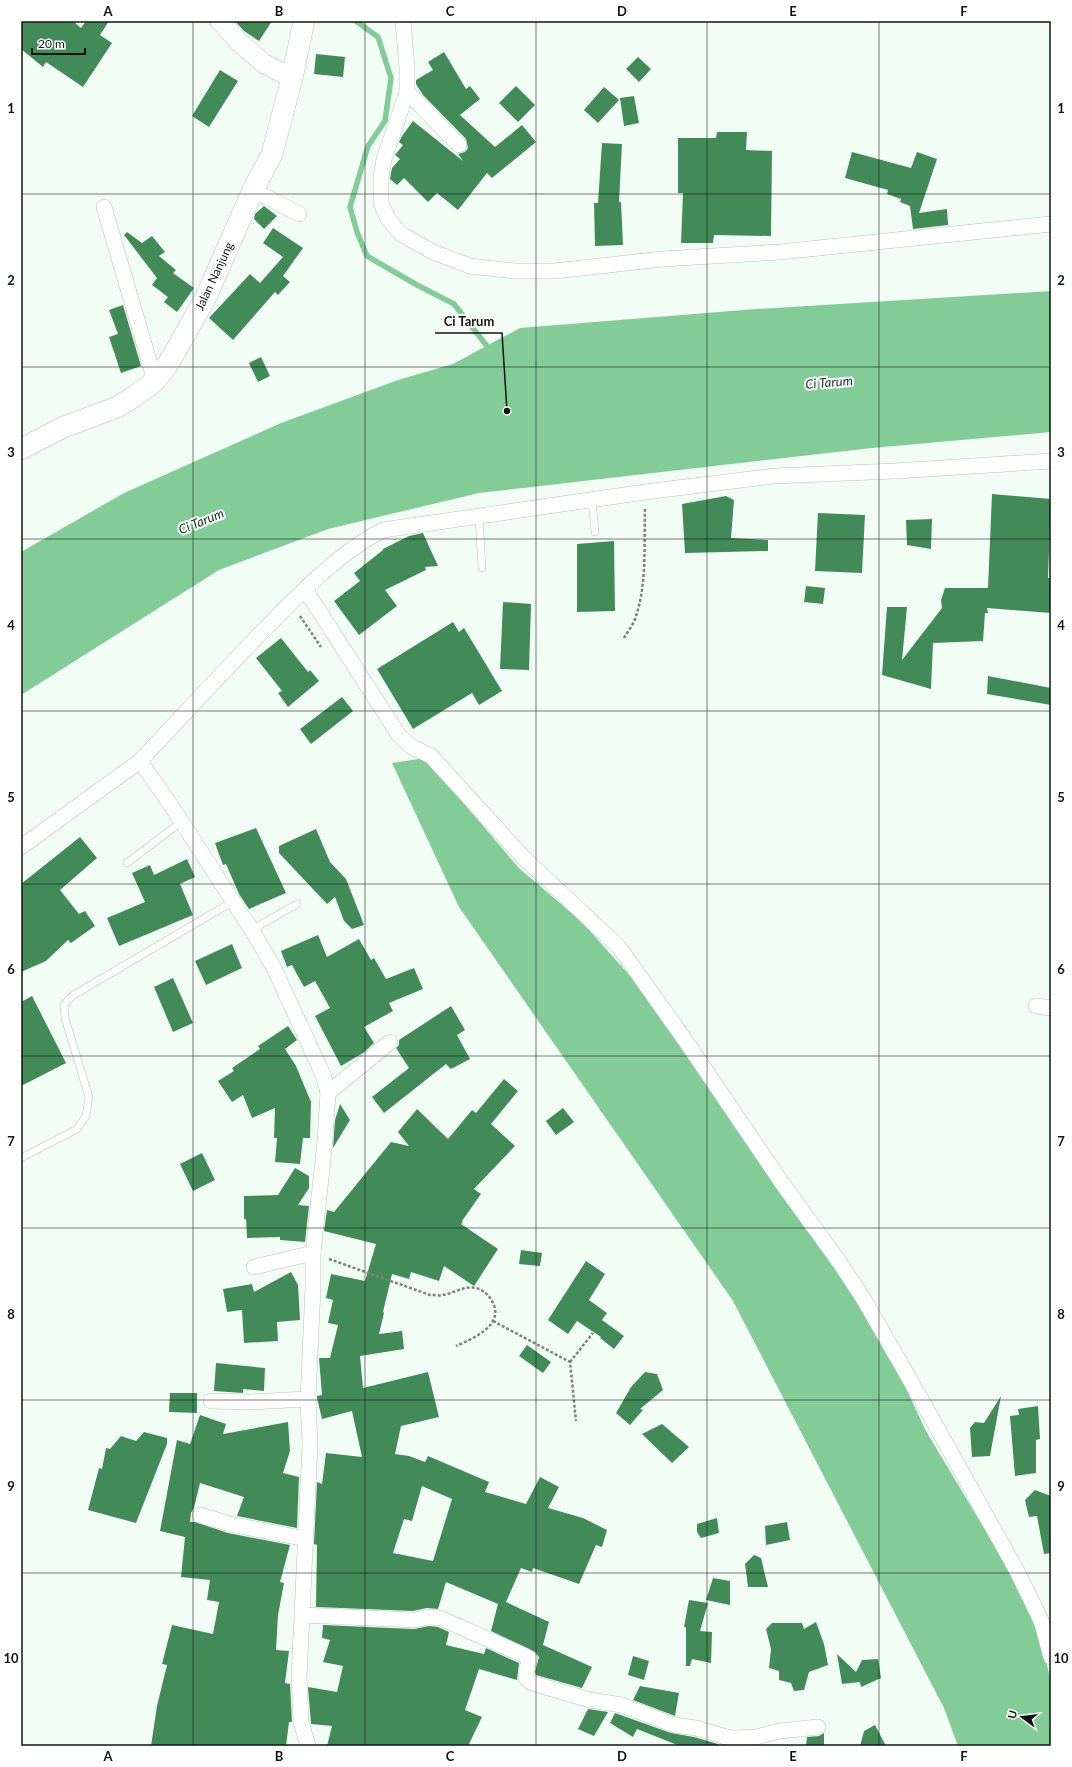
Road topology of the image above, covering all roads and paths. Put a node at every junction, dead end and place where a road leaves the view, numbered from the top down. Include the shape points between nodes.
1 (220, 21) edge
2 (304, 21) edge
3 (404, 21) edge
4 (292, 78) junction
5 (407, 92) junction
6 (459, 145) dead end
7 (253, 190) junction
8 (104, 207) dead end
9 (299, 214) dead end
10 (1051, 224) edge
11 (155, 381) junction
12 (22, 447) edge
13 (1051, 461) edge
14 (645, 492) junction
15 (592, 500) junction
16 (479, 517) junction
17 (594, 532) dead end
18 (482, 568) dead end
19 (305, 589) junction
20 (624, 638) dead end
21 (140, 761) junction
22 (181, 822) junction
23 (21, 847) edge
24 (127, 863) dead end
25 (232, 902) junction
26 (296, 904) dead end
27 (253, 932) junction
28 (1036, 1006) dead end
29 (1051, 1008) edge
30 (390, 1042) dead end
31 (328, 1093) junction
32 (21, 1158) edge
33 (313, 1253) junction
34 (254, 1267) dead end
35 (493, 1321) junction
36 (593, 1333) dead end
37 (456, 1346) dead end
38 (570, 1362) junction
39 (308, 1399) junction
40 (211, 1401) dead end
41 (576, 1421) dead end
42 (200, 1515) dead end
43 (306, 1539) junction
44 (303, 1615) junction
45 (1051, 1657) edge
46 (818, 1727) dead end
47 (308, 1746) edge

1 - 4 street via 263,63
2 - 4 main road, Jalan Nanjung
3 - 5 street
4 - 7 main road, Jalan Nanjung via 272,154
5 - 6 street
5 - 10 street via 384,159 381,203 388,219 402,234 433,252 470,266 515,272 555,271 662,259 788,251
7 - 9 street
7 - 11 main road, Jalan Nanjung via 205,299 168,364
8 - 11 street
11 - 12 main road, Jalan Nanjung via 117,407 64,427
13 - 14 street via 774,476
14 - 15 street
14 - 20 path via 640,601 636,618
15 - 16 street
15 - 17 lane
16 - 18 lane
16 - 19 street via 383,530 352,549
19 - 21 street
19 - 45 street via 398,734 412,747 431,756 524,857 619,947 685,1040 863,1298 1017,1571 1041,1620
21 - 22 street
21 - 23 street
22 - 24 lane
22 - 25 street
25 - 27 street
25 - 32 lane via 72,996 64,1005 65,1018 89,1097 86,1116 77,1129
26 - 27 lane via 260,925
27 - 31 street via 274,968 317,1059
28 - 29 street
30 - 31 street
31 - 33 street
33 - 34 street
33 - 35 path via 430,1295 444,1295 457,1290 475,1288 488,1295 493,1303
33 - 39 street
35 - 37 path via 480,1335
35 - 38 path
36 - 38 path
38 - 41 path
39 - 40 street
39 - 43 street via 310,1444
42 - 43 street via 230,1524
43 - 44 street
44 - 46 street via 414,1620 440,1618 526,1656 530,1659 526,1678 532,1683 590,1700 622,1705 674,1725 696,1728 726,1737 756,1737 780,1731
44 - 47 street via 299,1678 301,1722

